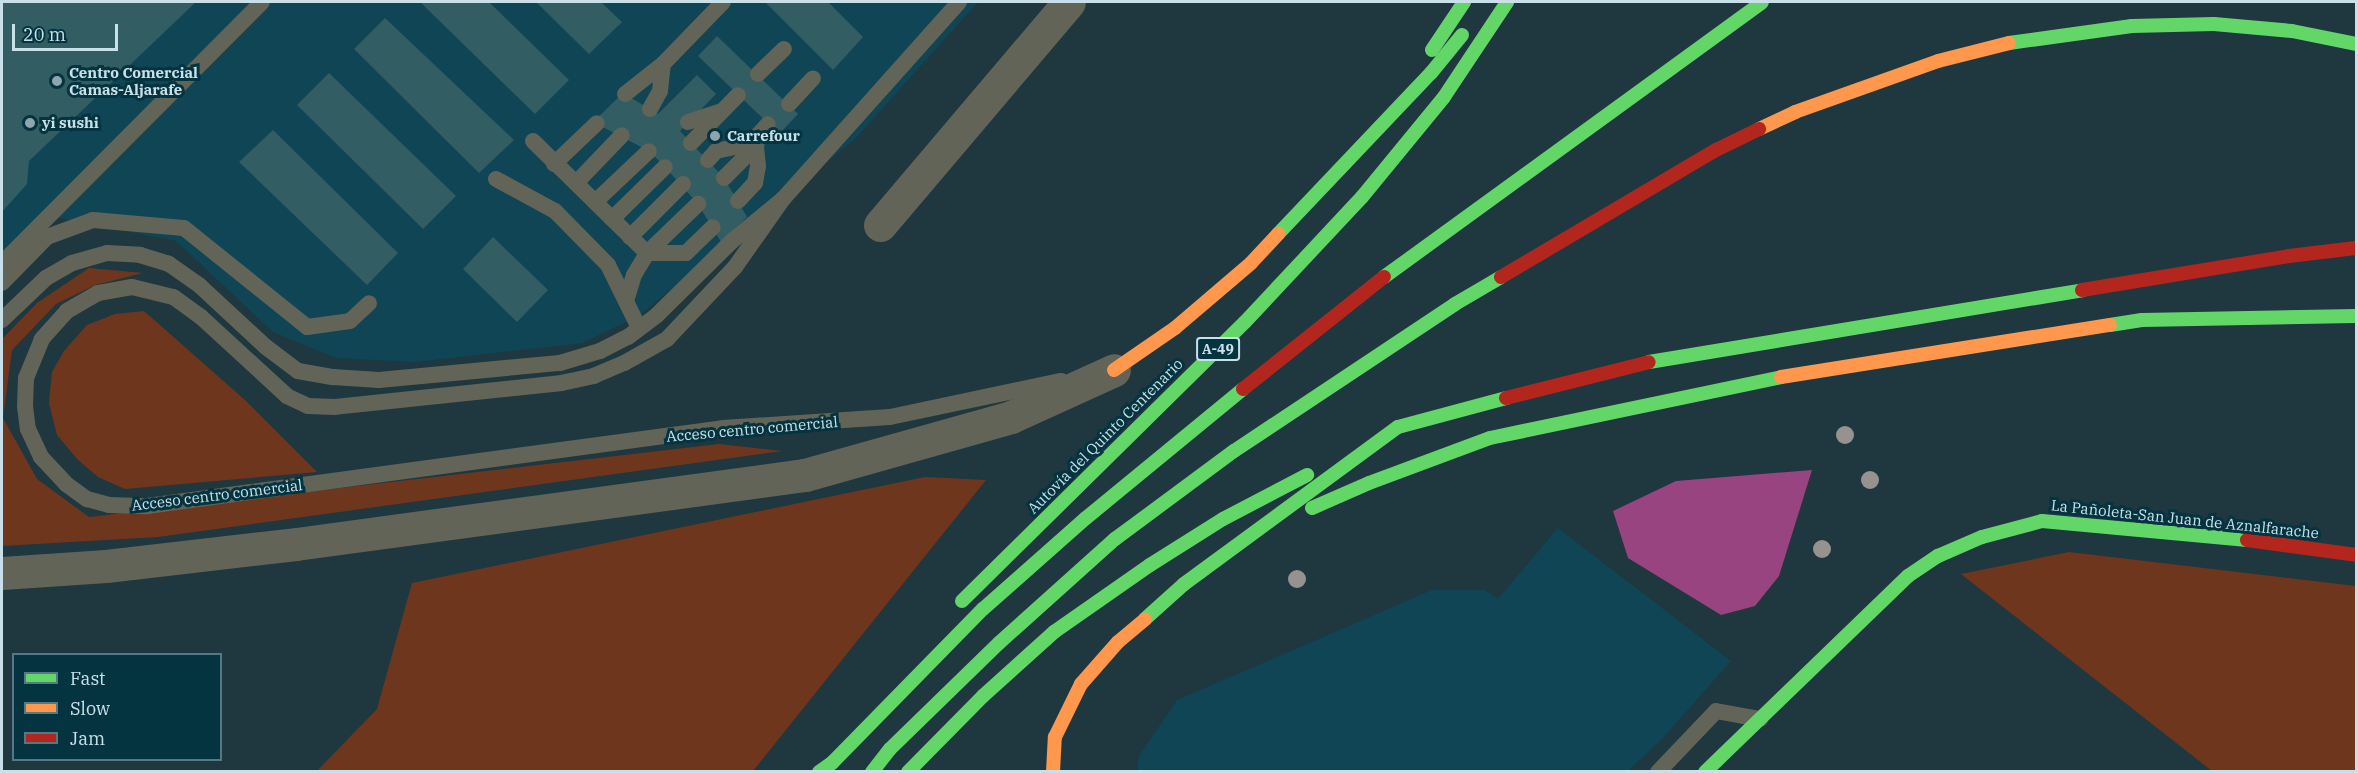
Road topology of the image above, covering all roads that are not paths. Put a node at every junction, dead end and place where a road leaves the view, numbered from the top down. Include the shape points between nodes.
1 (262, 2) edge
2 (723, 2) edge
3 (946, 2) edge
4 (959, 2) edge
5 (1069, 2) edge
6 (1464, 2) edge
7 (1507, 2) edge
8 (1521, 2) edge
9 (1762, 2) edge
10 (943, 20) junction
11 (1467, 28) dead end
12 (2356, 44) edge
13 (784, 49) dead end
14 (663, 64) junction
15 (758, 74) dead end
16 (813, 78) dead end
17 (625, 94) dead end
18 (738, 95) dead end
19 (1444, 97) junction
20 (789, 104) dead end
21 (650, 109) dead end
22 (722, 111) junction
23 (688, 122) dead end
24 (597, 123) dead end
25 (768, 124) dead end
26 (622, 135) dead end
27 (533, 141) dead end
28 (691, 143) dead end
29 (756, 146) junction
30 (649, 151) dead end
31 (708, 160) dead end
32 (555, 164) junction
33 (665, 167) dead end
34 (496, 178) dead end
35 (724, 178) dead end
36 (576, 183) junction
37 (683, 184) dead end
38 (783, 199) junction
39 (738, 201) dead end
40 (595, 202) junction
41 (1311, 203) junction
42 (698, 204) dead end
43 (612, 219) junction
44 (880, 225) dead end
45 (713, 227) dead end
46 (630, 237) junction
47 (2356, 237) edge
48 (2356, 248) edge
49 (647, 254) junction
50 (2289, 256) junction
51 (2, 263) edge
52 (2, 283) edge
53 (626, 301) junction
54 (369, 303) dead end
55 (2356, 316) edge
56 (2, 320) edge
57 (639, 328) junction
58 (1114, 370) junction
59 (1398, 427) junction
60 (1255, 534) junction
61 (2356, 555) edge
62 (2, 573) edge
63 (952, 612) dead end
64 (1760, 719) junction
65 (818, 756) dead end
66 (804, 771) edge
67 (819, 771) edge
68 (872, 771) edge
69 (908, 771) edge
70 (1053, 771) edge
71 (1658, 771) edge
72 (1705, 771) edge

1 - 51 lane
2 - 14 lane
3 - 10 lane
4 - 10 lane
5 - 44 street
6 - 41 main road via 1429,55
7 - 19 main road, Autovía del Quinto Centenario / A-49
8 - 19 main road
9 - 67 main road via 1304,338 1086,518 983,609 832,763
10 - 38 lane
11 - 41 main road via 1431,73
12 - 68 main road via 2292,31 2214,24 2132,26 2027,39 1938,61 1795,112 1716,150 1455,304 1234,451 1115,539 999,643
13 - 15 lane
14 - 17 lane
14 - 21 lane via 660,91
16 - 20 lane
18 - 22 lane
19 - 63 main road, Autovía del Quinto Centenario / A-49 via 1362,196 1245,322
22 - 23 lane
22 - 28 lane
24 - 32 lane
25 - 29 lane via 759,134
26 - 36 lane
27 - 32 lane
29 - 31 lane via 716,151
29 - 35 lane
29 - 39 lane via 755,183
30 - 40 lane
32 - 36 lane
33 - 43 lane
34 - 53 lane via 555,210 608,265
36 - 40 lane
37 - 46 lane
38 - 57 lane
38 - 58 lane, Acceso centro comercial via 735,267 667,339 594,376 562,383 335,407 308,406 287,396 201,317 173,297 132,287 98,293 67,311 42,339 26,378 28,429 41,457 87,499 109,505 147,506 723,428 890,417
40 - 43 lane
41 - 58 main road via 1251,263 1175,328
42 - 49 lane
43 - 46 lane
45 - 49 lane via 686,254
46 - 49 lane
47 - 50 main road
48 - 50 main road
49 - 53 lane via 634,275
50 - 59 main road via 1629,365
52 - 54 lane via 47,237 93,220 184,228 307,327 350,321
53 - 57 lane
55 - 60 main road via 2142,320 1810,371 1490,438 1369,483
56 - 57 lane via 46,278 72,263 107,253 140,255 169,264 298,371 333,377 379,380 560,363 600,351
58 - 62 street via 1011,417 805,475 296,544 105,566
59 - 60 main road
59 - 69 main road via 1223,519 1063,625
60 - 70 main road via 1184,584 1118,642 1081,684 1055,737
61 - 64 main road, La Pañoleta-San Juan de Aznalfarache via 2296,545 2042,521 1982,537 1938,556 1908,576
64 - 71 lane via 1716,711
64 - 72 main road, La Pañoleta-San Juan de Aznalfarache
65 - 66 main road

